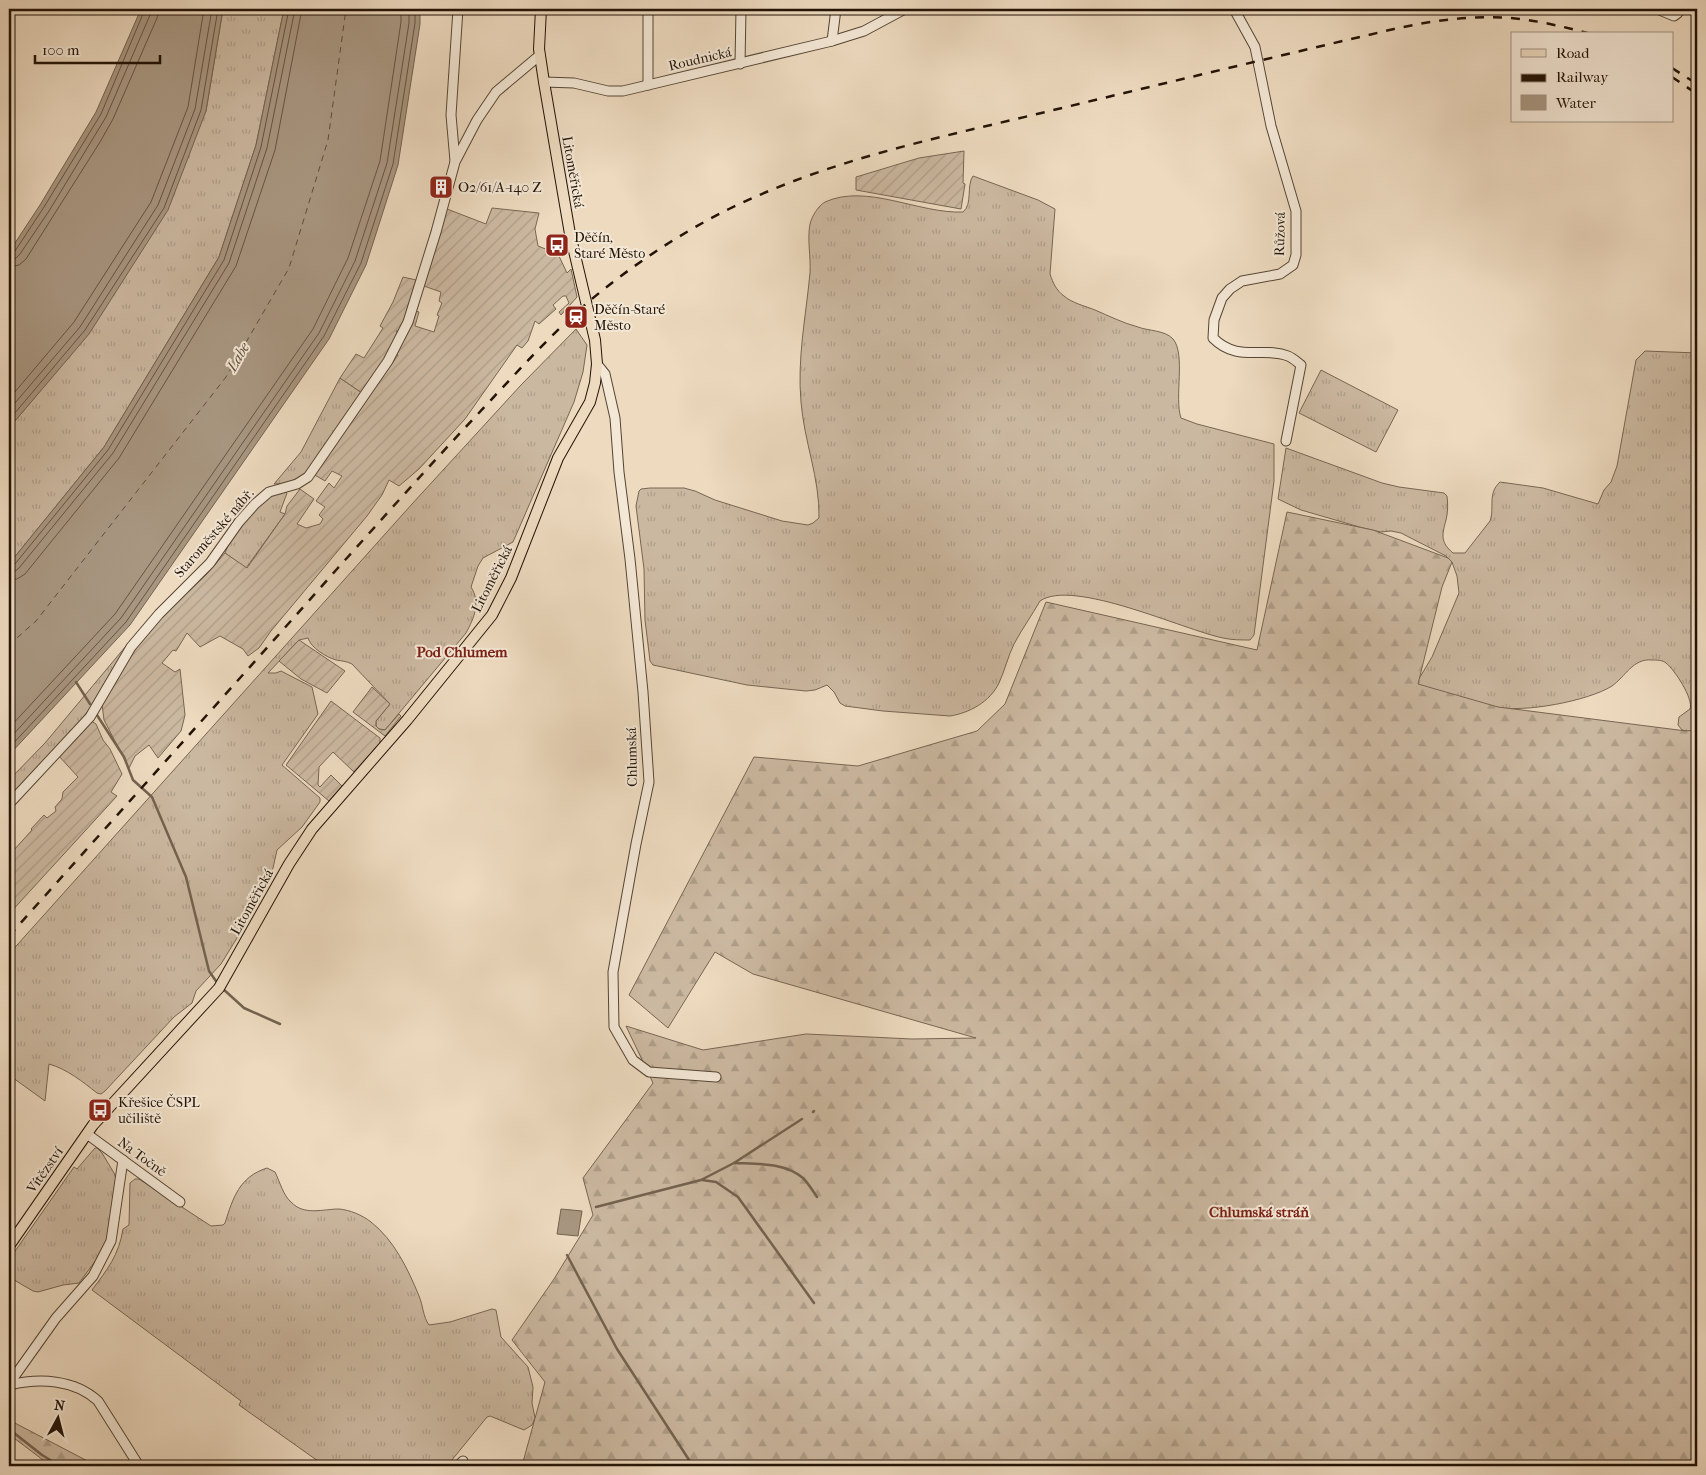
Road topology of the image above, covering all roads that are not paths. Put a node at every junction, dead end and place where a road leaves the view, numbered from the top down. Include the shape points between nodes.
1 (458, 9) edge
2 (541, 9) edge
3 (648, 9) edge
4 (741, 9) edge
5 (836, 9) edge
6 (905, 9) edge
7 (1234, 9) edge
8 (1657, 9) edge
9 (1678, 9) edge
10 (832, 41) junction
11 (540, 55) junction
12 (740, 64) junction
13 (544, 82) junction
14 (648, 86) junction
15 (455, 162) junction
16 (597, 364) junction
17 (1286, 441) dead end
18 (9, 804) edge
19 (716, 1078) dead end
20 (87, 1134) junction
21 (123, 1160) junction
22 (180, 1202) dead end
23 (9, 1246) edge
24 (9, 1387) edge
25 (139, 1466) edge

1 - 15 street, Staroměstské nábř. via 451,115
2 - 11 main road, Litoměřická
3 - 14 street
4 - 12 street
5 - 10 street
6 - 10 street, Roudnická via 864,31
7 - 17 street, Růžová via 1255,47 1271,126 1296,211 1296,255 1293,265 1280,274 1242,281 1230,289 1222,298 1214,320 1214,338 1222,347 1244,353 1290,356 1302,365
8 - 9 street via 1674,16
10 - 12 street, Roudnická
11 - 13 main road, Litoměřická
11 - 15 street, Staroměstské nábř. via 496,92
12 - 14 street, Roudnická
13 - 14 street, Roudnická via 574,83 608,91
13 - 16 main road, Litoměřická via 570,234 592,323
15 - 18 street, Staroměstské nábř. via 408,322 388,360 308,477 298,484 269,492 255,504 210,563 131,647 90,717
16 - 19 street, Chlumská via 604,374 615,418 649,782 613,972 614,1027 633,1060 649,1072
16 - 20 main road, Litoměřická via 590,402 558,458 511,578 492,616 312,829 221,984
20 - 21 street, Na Točně
20 - 23 main road, Vítězství
21 - 22 street, Na Točně
21 - 24 street via 111,1241 93,1276 56,1318
24 - 25 street via 26,1381 57,1382 90,1394 98,1400

